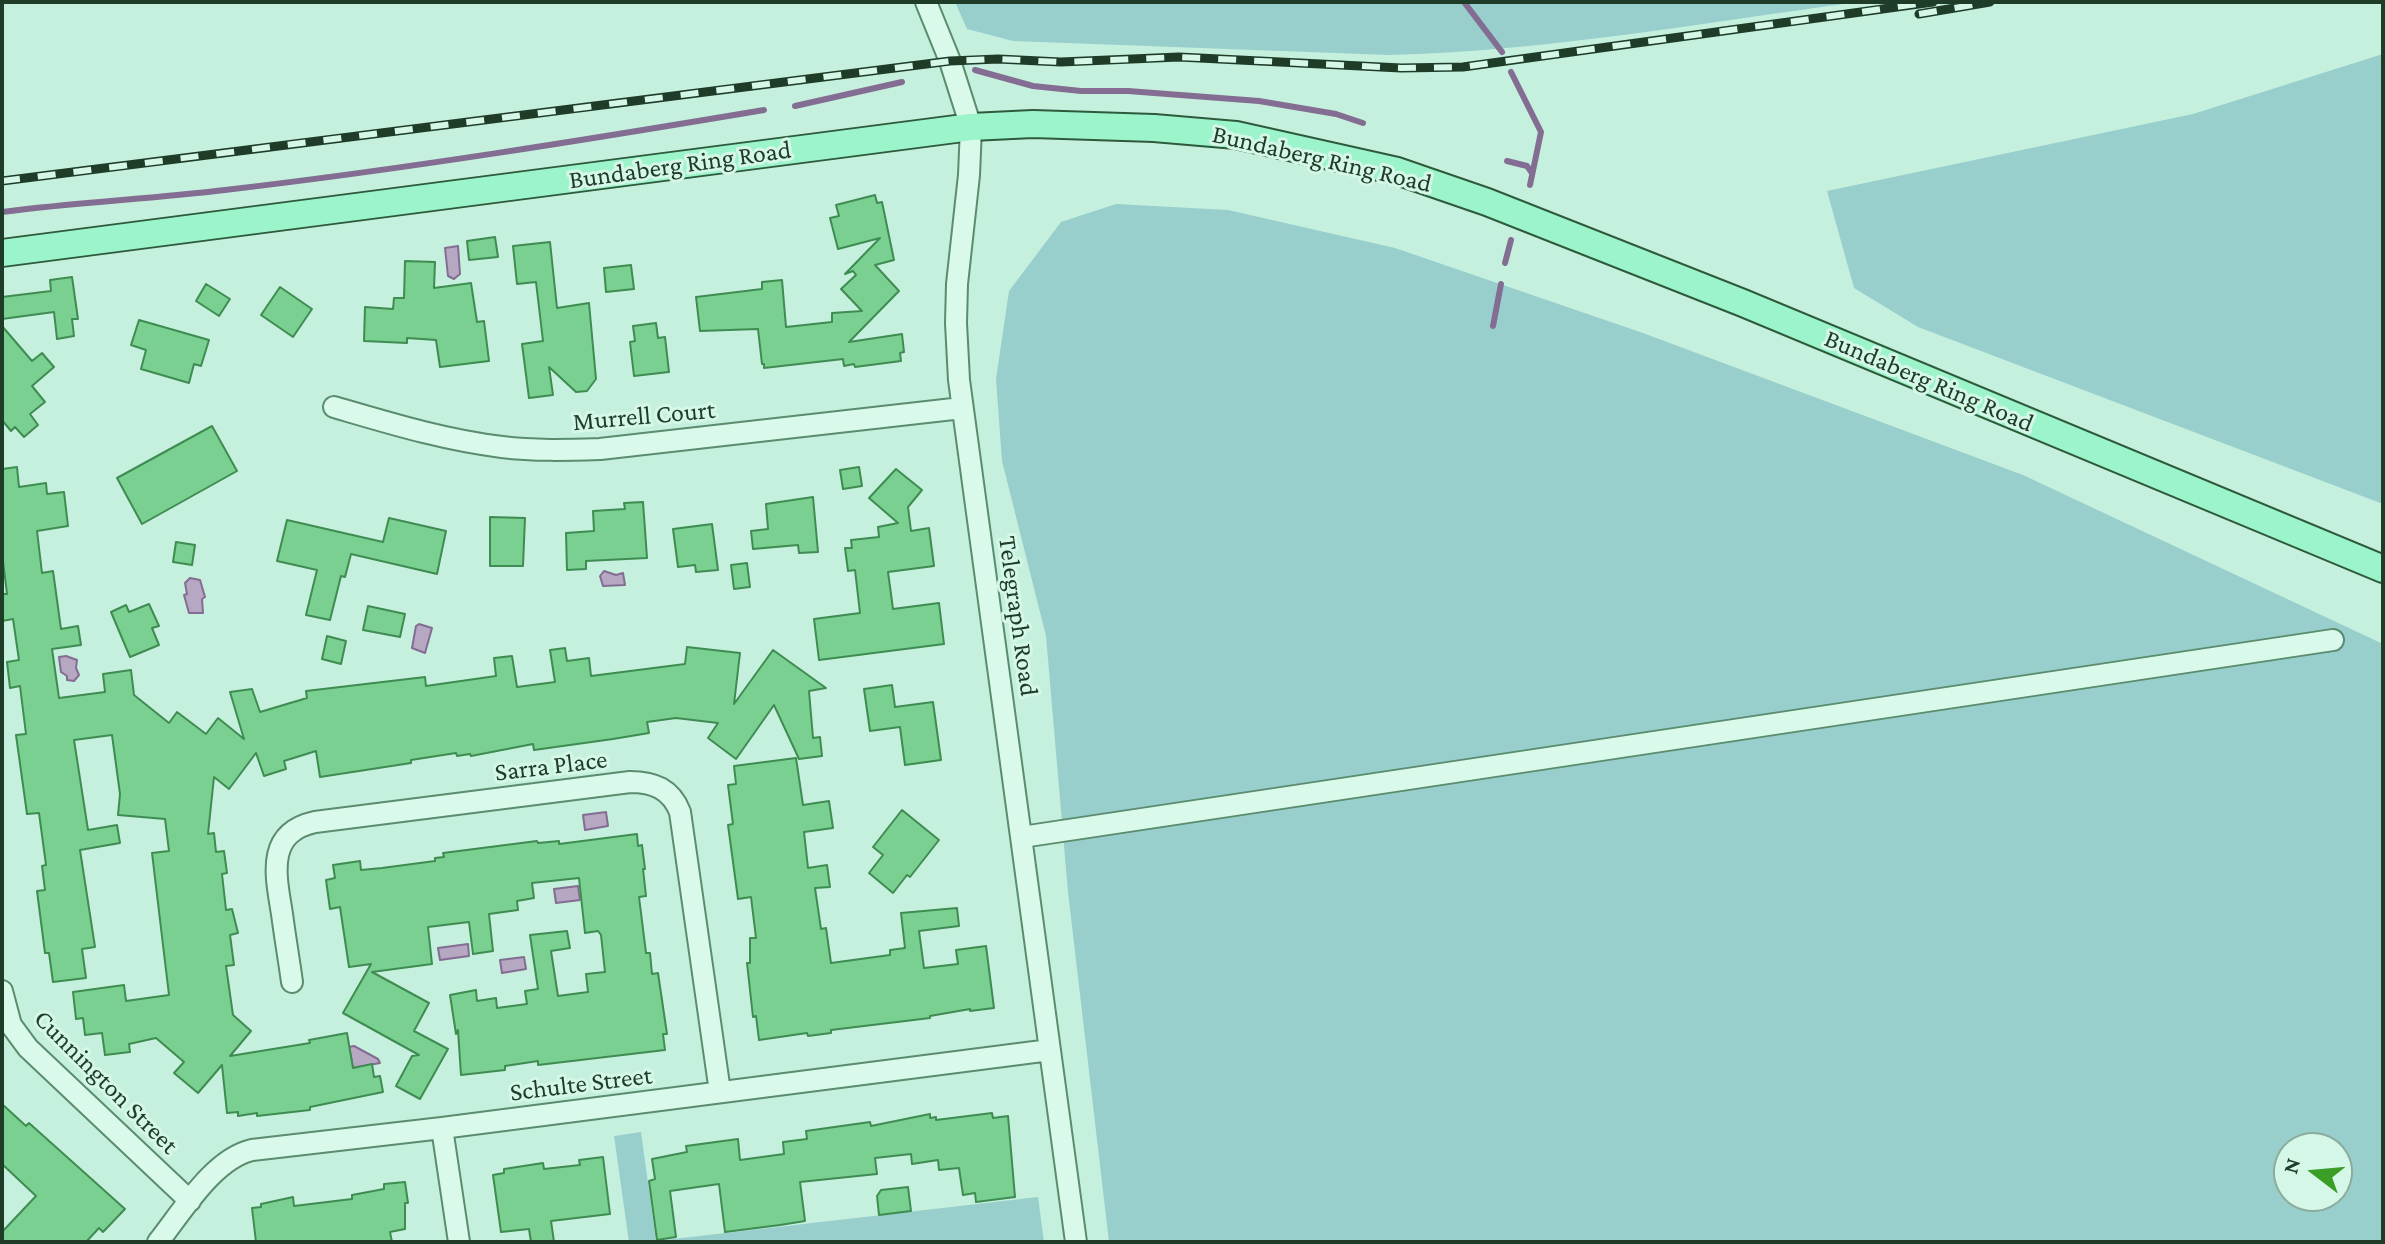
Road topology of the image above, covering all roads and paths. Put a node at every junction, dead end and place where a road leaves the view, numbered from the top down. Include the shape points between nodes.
1 (926, 2) edge
2 (971, 127) junction
3 (2, 253) edge
4 (334, 407) dead end
5 (962, 408) junction
6 (2383, 569) edge
7 (2333, 640) dead end
8 (1022, 837) junction
9 (292, 982) dead end
10 (2, 991) edge
11 (1050, 1050) junction
12 (720, 1092) junction
13 (442, 1128) junction
14 (190, 1201) junction
15 (158, 1242) edge
16 (459, 1242) edge
17 (1076, 1242) edge

1 - 2 street, Telegraph Road
2 - 3 main road, Bundaberg Ring Road
2 - 5 street, Telegraph Road via 956,323
2 - 6 main road, Bundaberg Ring Road via 1154,128 1236,135 1397,171 1743,303
4 - 5 street, Murrell Court via 403,428 548,450 600,449
5 - 8 street, Telegraph Road
7 - 8 street
8 - 11 street, Telegraph Road
9 - 12 street, Sarra Place via 275,873 281,834 315,822 607,784 668,785 682,821
10 - 14 street, Cunnington Street via 11,1025 28,1048
11 - 12 street, Schulte Street
11 - 17 street, Telegraph Road
12 - 13 street, Schulte Street
13 - 14 street, Schulte Street via 237,1153
13 - 16 street
14 - 15 street, Schulte Street

